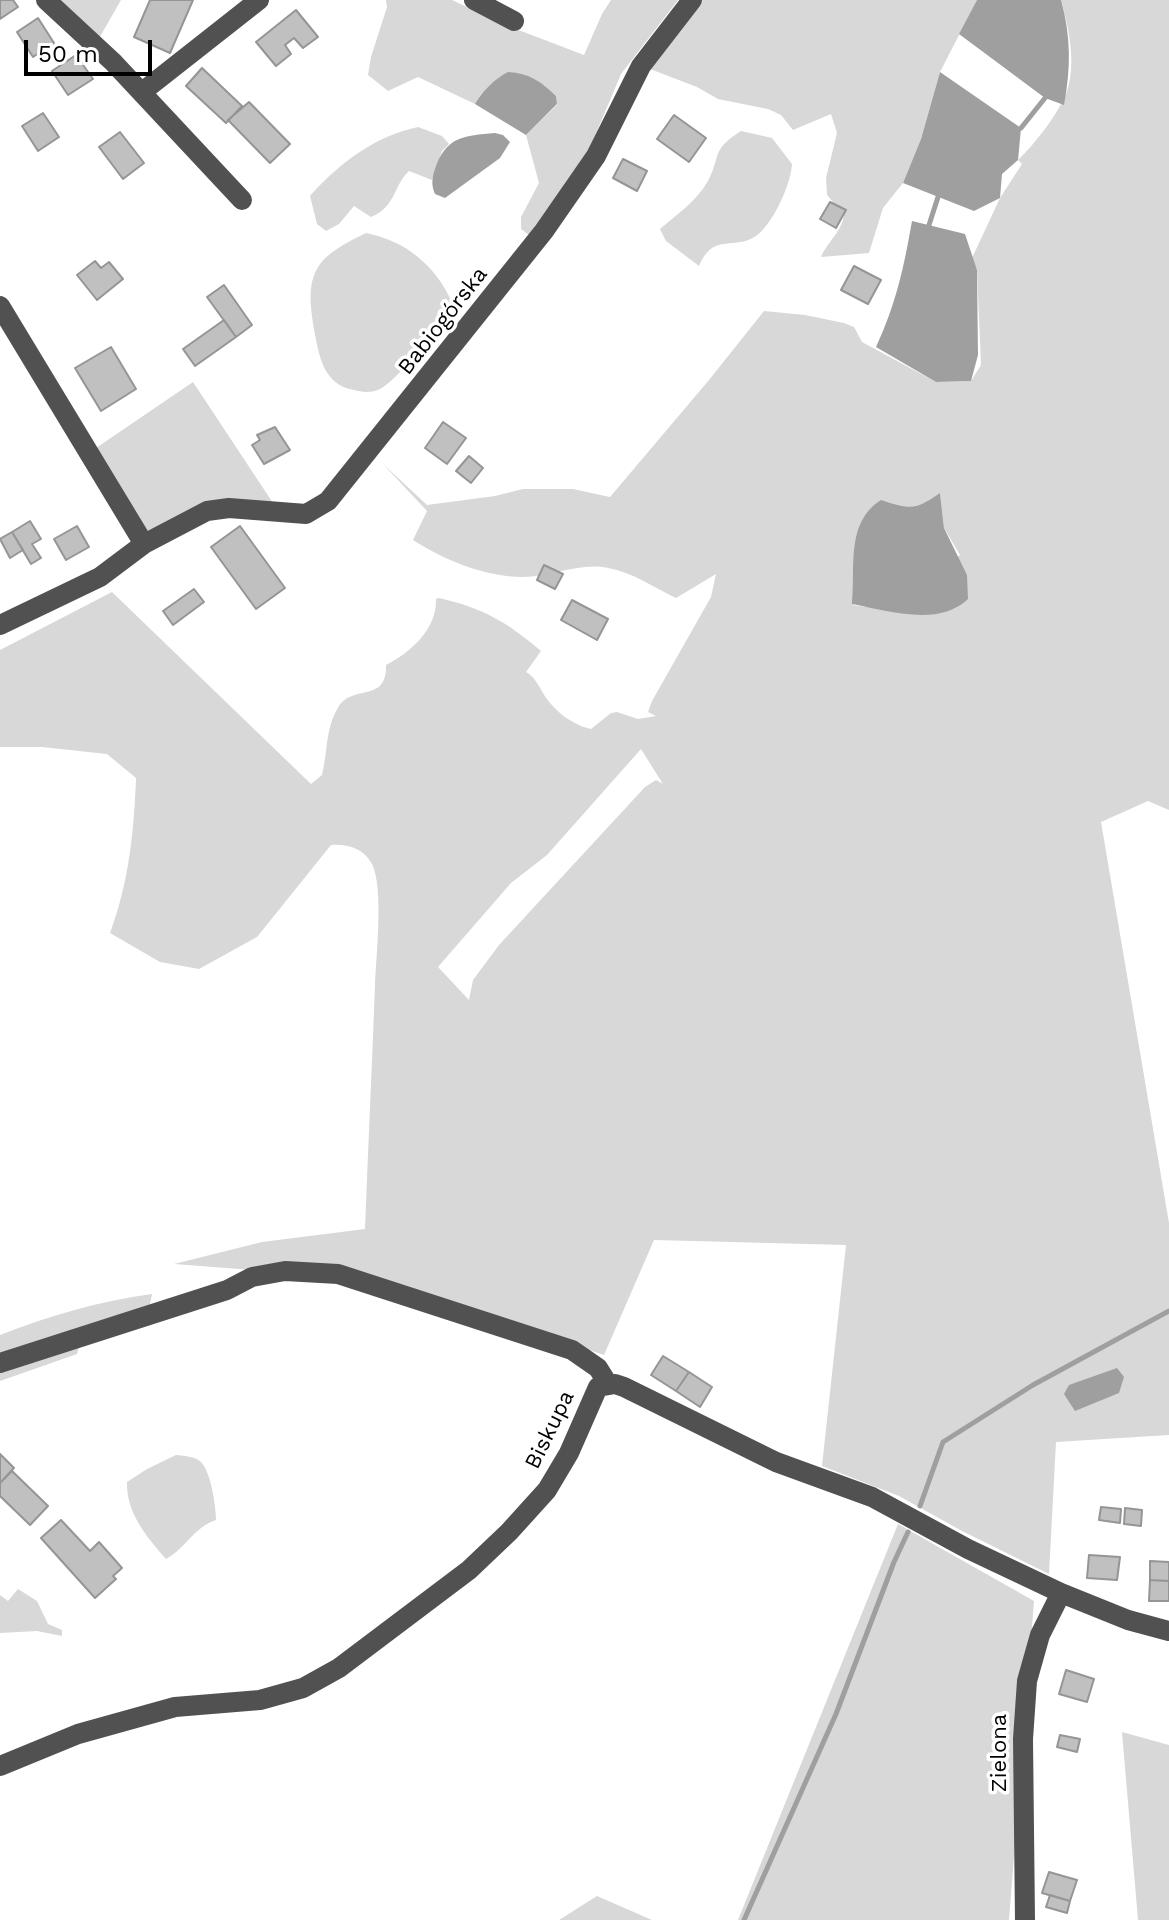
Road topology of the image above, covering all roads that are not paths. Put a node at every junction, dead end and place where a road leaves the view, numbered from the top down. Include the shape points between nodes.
1 (46, 0) edge
2 (259, 0) edge
3 (474, 0) edge
4 (692, 0) edge
5 (514, 21) dead end
6 (142, 92) junction
7 (242, 200) dead end
8 (0, 306) edge
9 (144, 544) junction
10 (0, 625) edge
11 (0, 1363) edge
12 (608, 1384) junction
13 (1061, 1593) junction
14 (1169, 1631) edge
15 (0, 1766) edge
16 (1025, 1920) edge

1 - 6 street
2 - 6 street
3 - 5 street
4 - 9 street, Babiogórska via 641,66 596,156 544,231 328,501 306,514 207,511
6 - 7 street
8 - 9 street
9 - 10 street, Babiogórska via 100,577
11 - 12 street via 227,1290 252,1277 285,1271 338,1274 572,1350 598,1368
12 - 13 street, Biskupa via 624,1387 776,1462 872,1497
12 - 15 street, Biskupa via 598,1387 547,1490 509,1532 469,1570 339,1668 303,1688 260,1700 175,1707 78,1734
13 - 14 street, Biskupa
13 - 16 street, Zielona via 1036,1646 1024,1707

